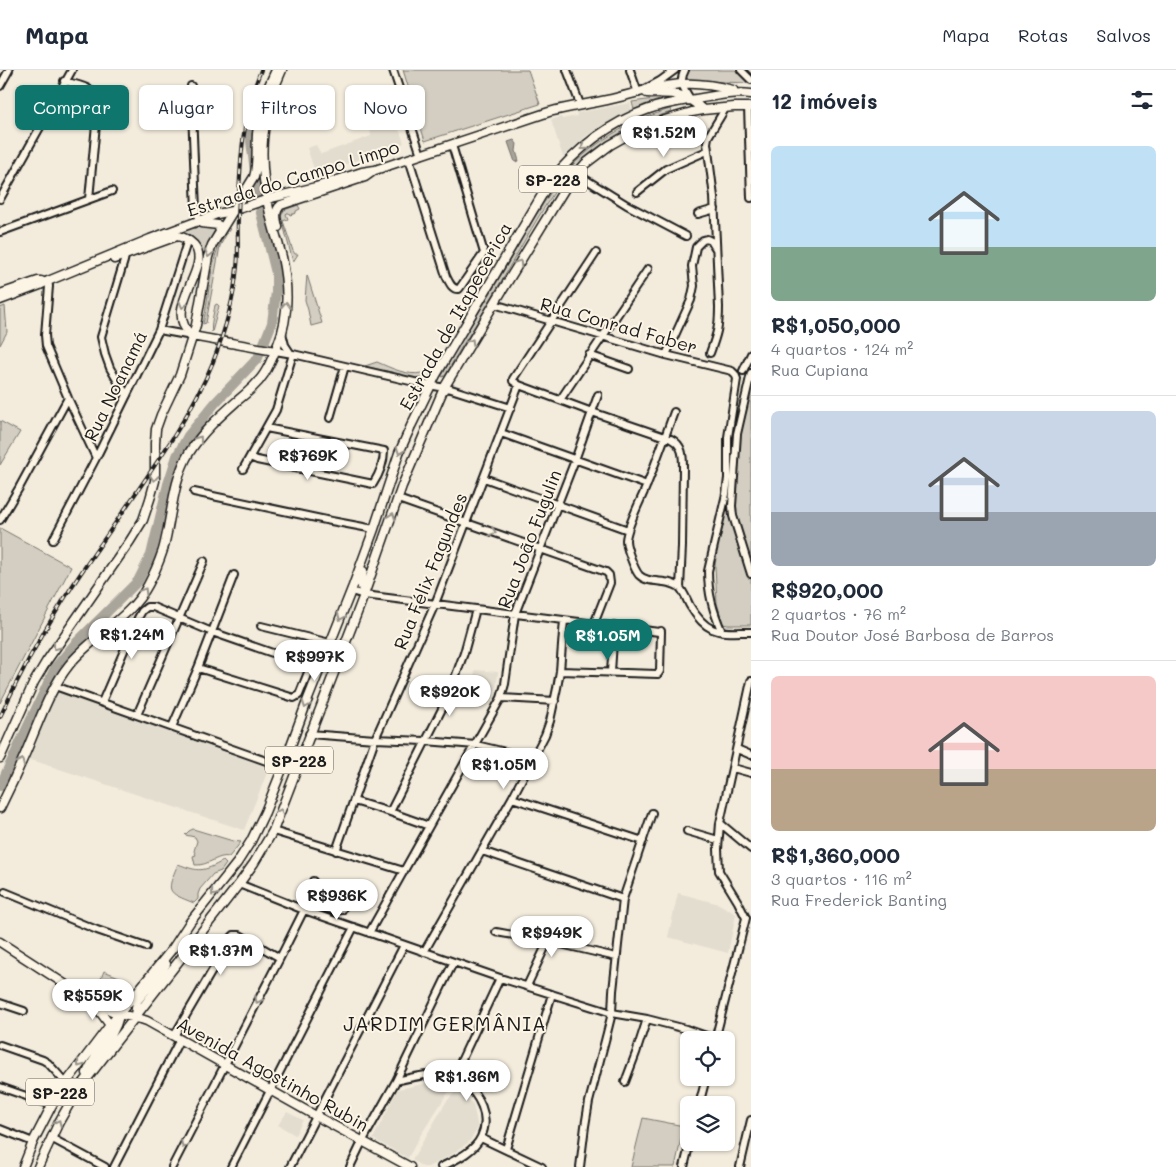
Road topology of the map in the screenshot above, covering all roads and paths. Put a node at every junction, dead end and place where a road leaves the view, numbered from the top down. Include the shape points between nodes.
1 (9, 70) edge
2 (72, 70) edge
3 (276, 70) edge
4 (282, 70) edge
5 (393, 70) edge
6 (567, 70) edge
7 (630, 70) edge
8 (675, 70) edge
9 (685, 70) edge
10 (745, 71) edge
11 (751, 80) edge
12 (64, 82) junction
13 (682, 84) junction
14 (0, 86) edge
15 (742, 92) junction
16 (638, 93) junction
17 (751, 94) edge
18 (690, 99) junction
19 (580, 104) junction
20 (749, 107) edge
21 (725, 108) junction
22 (703, 110) junction
23 (193, 130) edge
24 (452, 145) junction
25 (707, 151) junction
26 (421, 155) junction
27 (409, 159) junction
28 (375, 170) junction
29 (577, 174) junction
30 (112, 191) dead end
31 (637, 192) dead end
32 (751, 198) edge
33 (0, 199) edge
34 (89, 199) junction
35 (267, 200) junction
36 (715, 209) junction
37 (232, 212) junction
38 (698, 214) dead end
39 (199, 221) junction
40 (1, 230) edge
41 (220, 231) junction
42 (686, 236) dead end
43 (188, 240) junction
44 (717, 250) junction
45 (124, 253) junction
46 (596, 253) dead end
47 (282, 258) junction
48 (648, 269) dead end
49 (48, 281) junction
50 (0, 294) edge
51 (0, 300) edge
52 (494, 304) junction
53 (551, 322) junction
54 (160, 330) junction
55 (282, 334) junction
56 (192, 336) junction
57 (602, 336) junction
58 (275, 351) junction
59 (710, 352) dead end
60 (290, 353) junction
61 (751, 354) edge
62 (589, 355) junction
63 (666, 355) junction
64 (345, 366) junction
65 (629, 369) dead end
66 (743, 371) dead end
67 (751, 373) edge
68 (430, 385) junction
69 (520, 385) junction
70 (444, 388) junction
71 (127, 395) junction
72 (598, 395) dead end
73 (68, 398) junction
74 (560, 400) junction
75 (511, 408) junction
76 (592, 412) junction
77 (674, 412) dead end
78 (330, 418) dead end
79 (266, 428) junction
80 (501, 433) junction
81 (665, 437) junction
82 (250, 457) junction
83 (96, 458) junction
84 (575, 460) junction
85 (242, 469) dead end
86 (484, 478) junction
87 (647, 486) junction
88 (194, 492) dead end
89 (398, 499) junction
90 (558, 504) junction
91 (382, 508) junction
92 (0, 520) edge
93 (466, 522) junction
94 (374, 529) junction
95 (628, 530) junction
96 (53, 540) dead end
97 (540, 548) junction
98 (204, 561) dead end
99 (751, 574) edge
100 (234, 575) dead end
101 (680, 588) junction
102 (351, 591) junction
103 (364, 595) junction
104 (435, 604) junction
105 (476, 609) junction
106 (515, 614) junction
107 (179, 619) junction
108 (564, 620) junction
109 (594, 624) junction
110 (261, 626) dead end
111 (614, 626) junction
112 (212, 632) junction
113 (718, 632) junction
114 (751, 632) edge
115 (330, 643) junction
116 (318, 647) dead end
117 (310, 666) junction
118 (198, 668) junction
119 (560, 671) junction
120 (611, 672) junction
121 (751, 681) edge
122 (55, 686) junction
123 (502, 698) junction
124 (555, 701) junction
125 (102, 702) junction
126 (137, 715) junction
127 (172, 727) junction
128 (310, 734) junction
129 (375, 740) junction
130 (425, 741) junction
131 (476, 744) junction
132 (737, 749) junction
133 (751, 755) edge
134 (0, 758) edge
135 (531, 762) junction
136 (283, 767) junction
137 (733, 768) junction
138 (751, 773) edge
139 (512, 798) junction
140 (354, 801) junction
141 (0, 808) edge
142 (390, 812) junction
143 (652, 813) dead end
144 (720, 823) junction
145 (429, 826) junction
146 (687, 831) dead end
147 (273, 832) junction
148 (643, 840) junction
149 (718, 840) junction
150 (751, 849) edge
151 (336, 851) junction
152 (482, 851) junction
153 (404, 871) junction
154 (313, 881) dead end
155 (239, 884) junction
156 (5, 892) dead end
157 (348, 894) dead end
158 (623, 898) junction
159 (306, 901) junction
160 (304, 910) junction
161 (748, 920) edge
162 (557, 922) dead end
163 (354, 927) junction
164 (496, 932) dead end
165 (370, 933) junction
166 (548, 941) junction
167 (0, 942) edge
168 (404, 945) junction
169 (146, 947) dead end
170 (172, 948) junction
171 (424, 952) junction
172 (616, 957) junction
173 (280, 958) junction
174 (453, 963) junction
175 (500, 978) junction
176 (527, 986) junction
177 (552, 994) junction
178 (0, 1003) edge
179 (94, 1003) junction
180 (24, 1011) dead end
181 (612, 1013) junction
182 (119, 1014) junction
183 (134, 1018) junction
184 (647, 1019) junction
185 (110, 1025) junction
186 (692, 1031) edge
187 (717, 1031) edge
188 (177, 1038) junction
189 (0, 1046) edge
190 (225, 1065) junction
191 (454, 1076) junction
192 (396, 1081) junction
193 (84, 1082) junction
194 (625, 1082) dead end
195 (66, 1083) junction
196 (0, 1087) edge
197 (271, 1091) junction
198 (52, 1105) junction
199 (316, 1116) junction
200 (751, 1120) edge
201 (0, 1129) edge
202 (51, 1138) junction
203 (481, 1138) junction
204 (33, 1142) junction
205 (362, 1142) junction
206 (506, 1149) junction
207 (688, 1151) edge
208 (751, 1152) edge
209 (742, 1158) junction
210 (22, 1167) edge
211 (38, 1167) edge
212 (105, 1167) edge
213 (114, 1167) edge
214 (172, 1167) edge
215 (231, 1167) edge
216 (290, 1167) edge
217 (350, 1167) edge
218 (410, 1167) edge
219 (441, 1167) edge
220 (542, 1167) edge
221 (580, 1167) edge
222 (684, 1167) edge
223 (740, 1167) edge

1 - 14 street
2 - 12 street
3 - 37 main road via 259,116 256,170
4 - 35 main road via 269,104 262,140
5 - 26 street
6 - 19 street
7 - 16 street
8 - 16 street
9 - 13 street
10 - 11 street
12 - 33 street
12 - 34 street via 91,89 98,103
13 - 15 main road, Estrada do Campo Limpo
13 - 16 main road, Estrada do Campo Limpo
13 - 18 street
15 - 17 main road, Estrada de Itapecerica / SP-228
15 - 18 main road, Estrada de Itapecerica / SP-228
16 - 18 main road, Estrada do Campo Limpo via 678,95
16 - 19 main road, Estrada do Campo Limpo
18 - 22 main road, Estrada do Campo Limpo
18 -> 68 main road, Estrada de Itapecerica / SP-228 via 650,108 624,120 603,132 565,164 534,208
19 - 24 main road, Estrada do Campo Limpo
20 - 21 main road, Estrada de Itapecerica / SP-228
20 - 32 street
21 - 22 main road, Estrada de Itapecerica / SP-228
21 - 25 street via 708,137
22 - 29 main road, Estrada de Itapecerica / SP-228 via 635,131 610,145
23 - 39 street
24 - 26 main road, Estrada do Campo Limpo
24 - 27 street via 484,253 459,289 454,288 446,276
25 - 31 street via 666,169
25 - 36 street
26 - 27 main road, Estrada do Campo Limpo
27 - 28 main road, Estrada do Campo Limpo
28 - 35 main road, Estrada do Campo Limpo
28 - 47 main road via 365,177 278,208 276,215
29 - 42 street
52 -> 29 main road, Estrada de Itapecerica / SP-228 via 567,185
30 - 34 street
34 - 40 street
35 - 37 main road, Estrada do Campo Limpo
35 - 47 main road
36 - 38 street
36 - 44 street
37 - 39 main road, Estrada do Campo Limpo
37 - 41 main road
39 - 41 main road via 218,225
39 - 45 main road, Estrada do Campo Limpo via 150,239
41 -> 56 main road via 208,257
43 - 45 main road via 172,238
43 - 54 street, Rua Noanamá
43 -> 56 main road via 199,256 181,311 183,324
44 - 59 street via 719,325
44 - 63 street via 707,239 696,247 691,300
45 - 49 main road, Estrada do Campo Limpo
45 - 71 street via 101,337 110,368
46 - 53 street
55 -> 47 main road via 286,291
48 - 57 street
49 - 50 main road, Estrada do Campo Limpo via 38,281
49 - 51 main road, Estrada do Campo Limpo
49 - 73 street via 46,346
52 - 53 street, Rua Conrad Faber
70 -> 52 main road, Estrada de Itapecerica / SP-228
53 - 57 street, Rua Conrad Faber
53 - 69 street, Rua Félix Fagundes via 513,378
54 - 56 street
54 - 71 street, Rua Noanamá
55 - 58 main road
55 - 60 street
56 - 58 main road
56 -> 134 main road via 180,375 156,430 155,481 142,520 34,682
57 - 62 street
57 - 63 street, Rua Conrad Faber
58 - 60 street
122 -> 58 main road via 84,649 140,599 160,558 188,454 200,436 264,375
60 - 64 street
60 - 79 street via 276,410
61 - 66 street
62 - 65 street
62 - 74 street
63 - 113 street, Rua Conrad Faber via 732,371 737,379 728,437 726,494 708,571
64 - 68 street
64 - 78 street
67 - 99 street via 736,434 732,516
68 - 70 street
68 -> 91 main road, Estrada de Itapecerica / SP-228 via 399,453
69 - 74 street
69 - 75 street, Rua Félix Fagundes
70 - 75 street
70 - 89 main road, Estrada de Itapecerica / SP-228
71 - 83 street, Rua Noanamá
72 - 76 street, Rua João Fugulin
73 - 83 street
73 - 92 street
74 - 76 street
75 - 80 street, Rua Félix Fagundes
76 - 81 street
76 - 84 street, Rua João Fugulin
77 - 81 street
79 - 82 street
79 - 82 street via 384,451 379,476 373,484
80 - 84 street
80 - 86 street, Rua Félix Fagundes
81 - 87 street
81 - 101 street via 680,446 683,460
82 - 85 street
83 - 96 street, Rua Noanamá
84 - 87 street
84 - 90 street, Rua João Fugulin
86 - 90 street
86 - 93 street, Rua Félix Fagundes
87 - 95 street
88 - 94 street
89 - 93 street
103 -> 89 main road, Estrada de Itapecerica / SP-228
90 - 95 street
90 - 97 street, Rua João Fugulin
91 - 94 main road, Estrada de Itapecerica / SP-228
91 - 103 main road via 375,541 361,578
93 -> 97 street
93 - 104 street, Rua Félix Fagundes
94 - 102 main road, Estrada de Itapecerica / SP-228
95 - 101 street via 627,547 639,574
97 - 106 street, Rua João Fugulin
97 - 109 street via 606,572 610,583
98 - 107 street
100 - 112 street
101 - 113 street via 696,616 706,627
102 - 103 street
102 -> 115 main road, Estrada de Itapecerica / SP-228
103 - 104 street
103 - 128 main road, Estrada de Itapecerica / SP-228
104 - 105 street
104 - 129 street, Rua Félix Fagundes
105 - 106 street
105 - 130 street via 454,682
106 - 108 street
106 - 123 street, Rua João Fugulin
107 - 112 street
107 - 125 street via 153,606 145,608
107 - 126 street
108 - 109 street
108 - 119 street
109 - 111 street
110 - 115 street
111 - 120 street
111 - 120 street via 661,631 660,673
112 - 117 street
112 - 118 street
113 - 114 street
115 -> 136 main road, Estrada de Itapecerica / SP-228
116 - 117 street
117 - 118 street via 296,698
118 - 127 street
119 - 120 street
119 - 124 street
121 - 132 street
122 - 125 street
141 -> 122 main road
123 - 124 street
123 - 131 street, Rua João Fugulin
124 - 135 street via 550,721
125 - 126 street
126 - 127 street
127 - 136 street
128 - 129 street
147 -> 128 main road, Estrada de Itapecerica / SP-228
129 - 130 street
129 - 140 street, Rua Félix Fagundes
130 - 131 street
130 - 142 street
131 - 135 street
131 - 145 street, Rua João Fugulin
132 - 133 street
132 - 137 street
135 - 139 street
136 -> 170 main road, Estrada de Itapecerica / SP-228 via 247,848
137 - 138 street
137 - 144 street
139 - 148 street
139 - 152 street
140 - 142 street
140 - 151 street, Rua Félix Fagundes
142 - 145 street
143 - 148 street
144 - 149 street
144 - 150 street
145 - 153 street, Rua João Fugulin
146 - 149 street
147 - 151 street
147 - 155 main road, Estrada de Itapecerica / SP-228
148 - 158 street
149 - 161 street via 719,871
151 - 153 street
152 - 158 street
152 - 171 street
153 - 165 street, Rua João Fugulin
154 - 159 street
155 - 160 street
155 - 183 main road, Estrada de Itapecerica / SP-228
156 - 169 street
157 - 159 street via 340,911
158 - 172 street
159 - 160 street
160 - 163 street
160 - 173 street
161 - 187 street
162 - 166 street
163 - 165 street
163 - 197 street
164 - 166 street
165 - 168 street
166 - 172 street
166 - 176 street
167 - 179 main road
168 - 171 street
168 - 199 street
170 - 182 main road, Estrada de Itapecerica / SP-228
170 - 183 main road via 166,964 137,1001
171 - 174 street
172 - 181 street
173 - 188 street via 240,936 234,936
173 -> 190 street
174 - 175 street
174 - 192 street
175 - 176 street
175 - 191 street
176 - 177 street
177 - 181 street
177 - 206 street
178 - 180 street
179 - 182 main road, Avenida Agostinho Rubin
179 - 185 main road
181 - 184 street
181 - 221 street via 589,1102
182 - 183 main road, Avenida Agostinho Rubin
182 - 185 main road, Estrada de Itapecerica / SP-228
182 - 193 main road via 117,1026 94,1059
183 - 188 main road, Avenida Agostinho Rubin via 147,1021
183 - 193 main road, Estrada de Itapecerica / SP-228
184 - 186 street
184 - 194 street
185 -> 195 main road, Estrada de Itapecerica / SP-228
188 - 190 main road, Avenida Agostinho Rubin
188 - 213 street
189 - 195 street via 43,1060
190 - 197 main road, Avenida Agostinho Rubin
190 -> 214 street
191 - 192 street via 417,1076
191 - 203 street via 479,1099 484,1116
192 - 205 street
202 -> 193 main road, Estrada de Itapecerica / SP-228
195 - 198 main road, Estrada de Itapecerica / SP-228
196 - 198 street
197 - 199 main road, Avenida Agostinho Rubin
197 - 215 street
198 - 204 main road, Estrada de Itapecerica / SP-228
199 - 205 main road, Avenida Agostinho Rubin
199 - 216 street
200 - 209 street
201 - 204 street
202 - 211 main road, Estrada de Itapecerica / SP-228
202 - 212 street
203 - 206 street
203 - 219 street via 467,1152
204 - 210 main road, Estrada de Itapecerica / SP-228
205 - 217 street
205 - 218 main road, Avenida Agostinho Rubin
206 - 220 street
207 - 222 street
208 - 209 street
209 - 223 street

